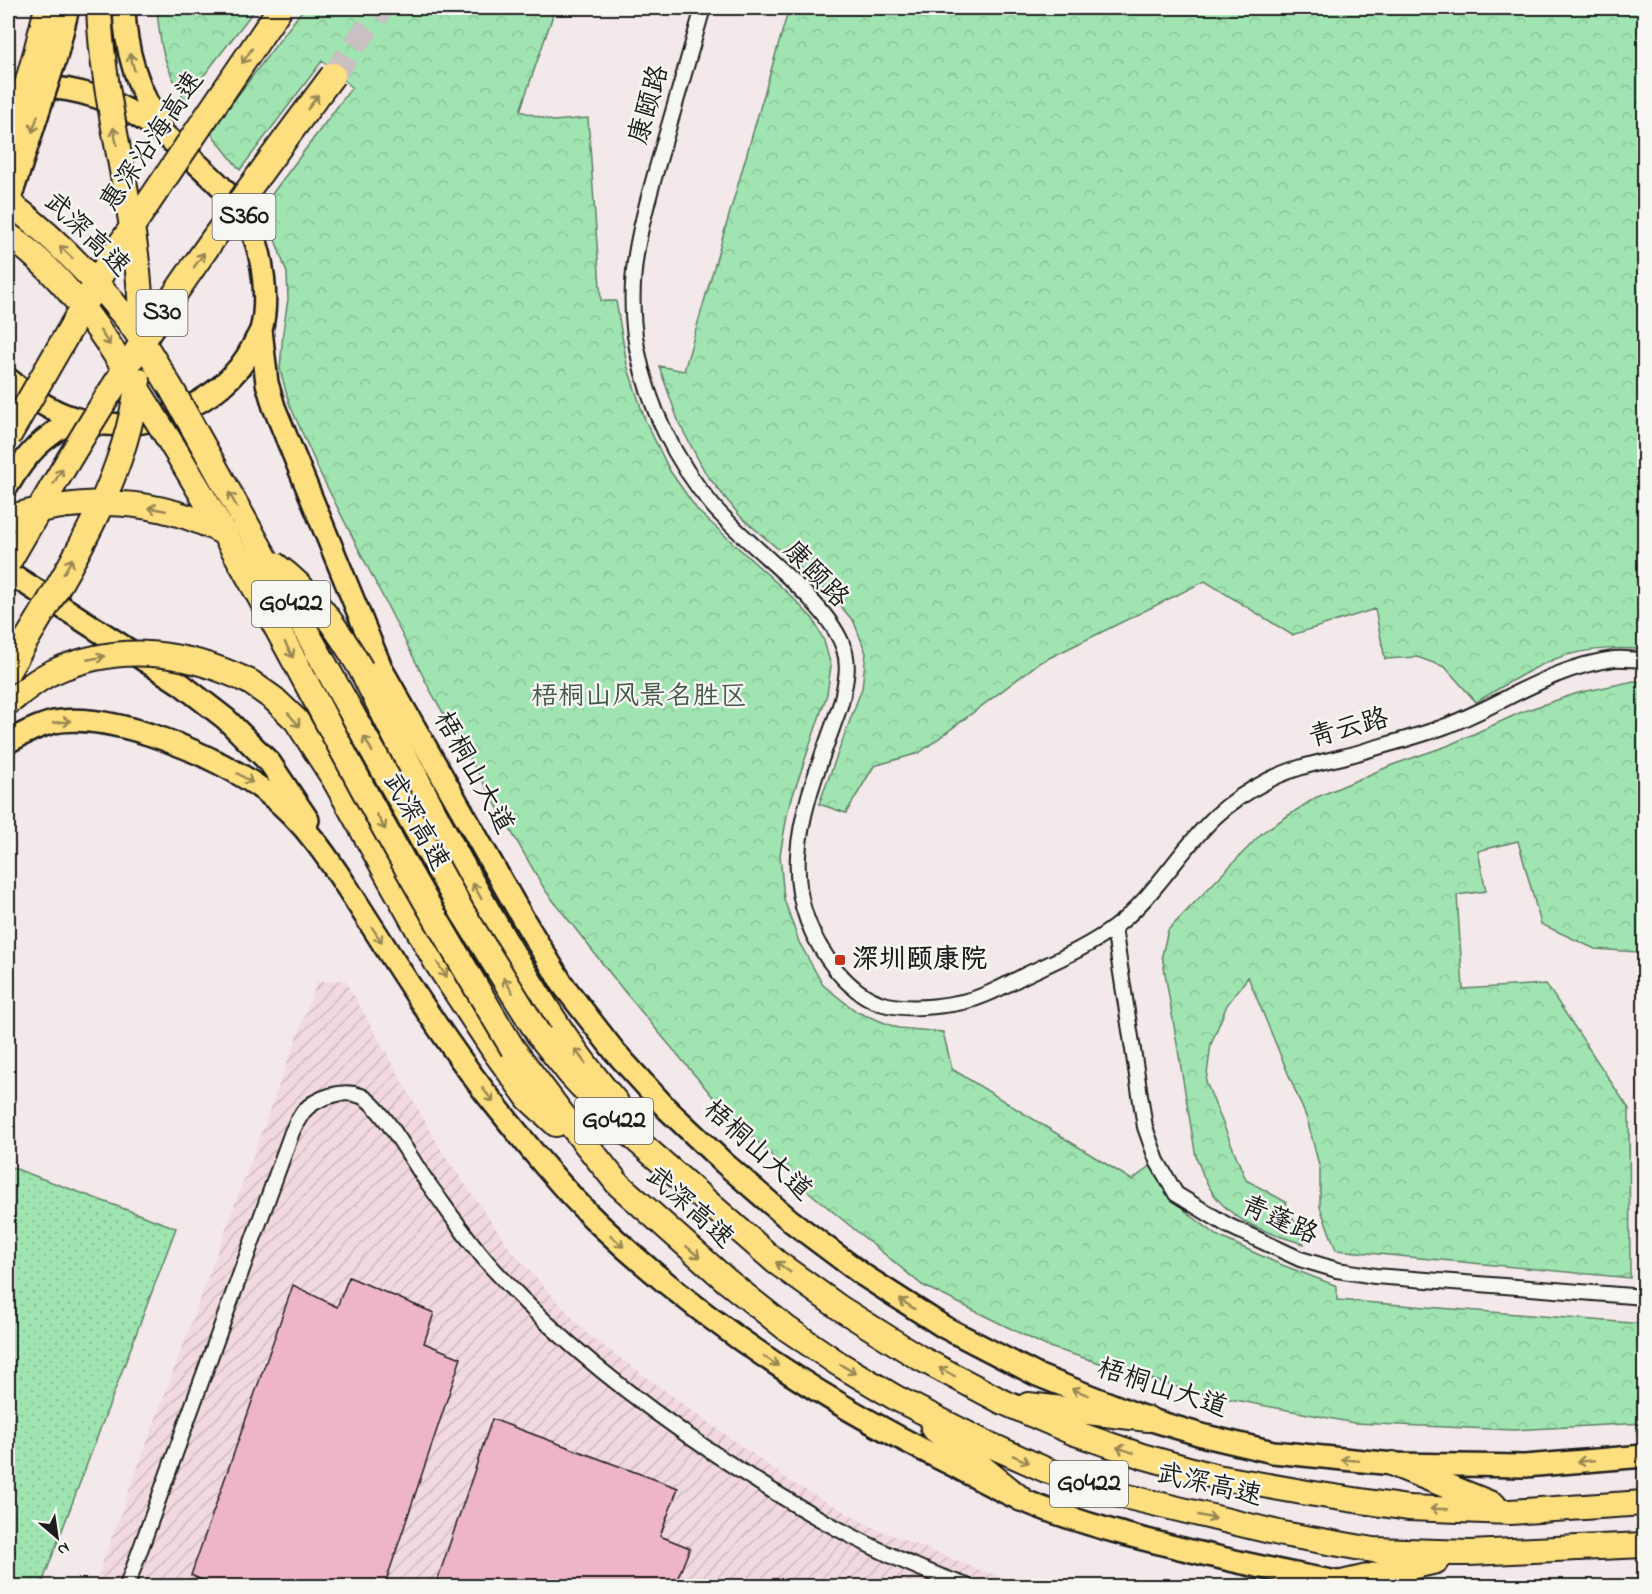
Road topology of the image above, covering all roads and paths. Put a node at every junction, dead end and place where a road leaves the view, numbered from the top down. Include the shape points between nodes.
1 (47, 8) edge
2 (68, 8) edge
3 (99, 8) edge
4 (124, 8) edge
5 (280, 8) edge
6 (703, 8) edge
7 (333, 75) tunnel mouth
8 (8, 90) edge
9 (164, 134) junction
10 (8, 152) edge
11 (8, 203) edge
12 (8, 235) edge
13 (261, 330) junction
14 (8, 379) edge
15 (75, 419) junction
16 (8, 438) edge
17 (8, 485) edge
18 (8, 518) edge
19 (8, 563) edge
20 (8, 572) edge
21 (1644, 660) edge
22 (8, 671) edge
23 (8, 703) edge
24 (8, 742) edge
25 (346, 886) junction
26 (1114, 928) junction
27 (618, 1184) junction
28 (700, 1196) junction
29 (1644, 1297) edge
30 (896, 1398) junction
31 (1001, 1401) junction
32 (1148, 1419) junction
33 (1644, 1456) edge
34 (1393, 1464) junction
35 (1021, 1499) junction
36 (1644, 1503) edge
37 (1510, 1512) junction
38 (1644, 1545) edge
39 (1470, 1553) junction
40 (1352, 1585) edge
41 (127, 1587) edge
42 (968, 1587) edge

1 - 10 highway, bridge
2 -> 11 main road, bridge
22 -> 3 highway, bridge via 109,490 130,425 140,370 137,264 107,90
9 -> 4 main road, S360 via 138,83
5 -> 16 highway, 惠深沿海高速 / S30, bridge via 109,261
6 - 26 street, 康颐路 via 640,227 632,288 633,317 655,411 686,470 713,506 810,599 838,635 844,650 847,666 841,703 805,807 797,854 800,896 814,938 842,978 859,992 879,1003 912,1007 985,995
19 -> 7 highway, S30, bridge via 67,461 165,309
8 - 9 main road, S360 via 50,87 97,96
9 - 13 main road, S360 via 222,186 250,227 263,277
28 -> 11 highway, 武深高速 / G0422, bridge via 610,1117 539,1035 463,913 176,398 133,329 83,269 38,224
12 -> 27 highway, 武深高速 / G0422, bridge via 66,287 104,336 190,471 432,914 513,1049
13 - 15 main road, S360 via 246,361 226,383 200,402 142,423
32 -> 13 main road, 梧桐山大道 via 1036,1375 944,1327 863,1275 791,1221 724,1163 615,1052 563,985 382,670 274,407
14 - 15 main road, S360 via 39,402
15 - 17 main road via 49,434 22,461
28 -> 18 highway, bridge via 604,1088 547,1010 440,826 345,641 304,589 248,546 188,516 160,508 78,503
20 - 25 main road, bridge via 181,684 226,719 270,763 310,822
21 - 26 street, 青云路 via 1617,659 1578,667 1537,682 1446,726 1311,763 1270,779 1218,814 1156,888
23 -> 27 highway, bridge via 51,673 84,660 153,654 220,668 274,699 296,720 334,779 436,962 495,1052 529,1099
24 -> 25 main road via 52,723 80,720 109,723 174,744 243,776 269,794 314,838
25 -> 35 main road via 467,1068 537,1159 598,1223 734,1335 815,1390 912,1445
26 - 29 street, 青蓬路 via 1145,1127 1157,1161 1176,1194 1227,1225 1300,1259 1337,1270
27 -> 30 highway, 武深高速 / G0422 via 752,1301 839,1364
31 -> 28 highway, 武深高速 / G0422 via 918,1357 840,1308 776,1262
30 - 35 highway
30 -> 39 highway, 武深高速 / G0422 via 1046,1470 1120,1495 1373,1551
31 - 32 highway
37 -> 31 highway, 武深高速 / G0422 via 1408,1508 1217,1477 1071,1432
34 -> 32 main road, 梧桐山大道 via 1273,1452
33 -> 34 main road, 梧桐山大道 via 1525,1466
34 - 37 highway
35 - 40 main road via 1109,1531
36 - 37 highway, 武深高速 / G0422
38 - 39 highway, 武深高速 / G0422
39 - 40 highway
41 - 42 street via 292,1132 304,1111 322,1099 342,1093 362,1096 376,1107 497,1273 592,1364 676,1428 776,1495 857,1539

